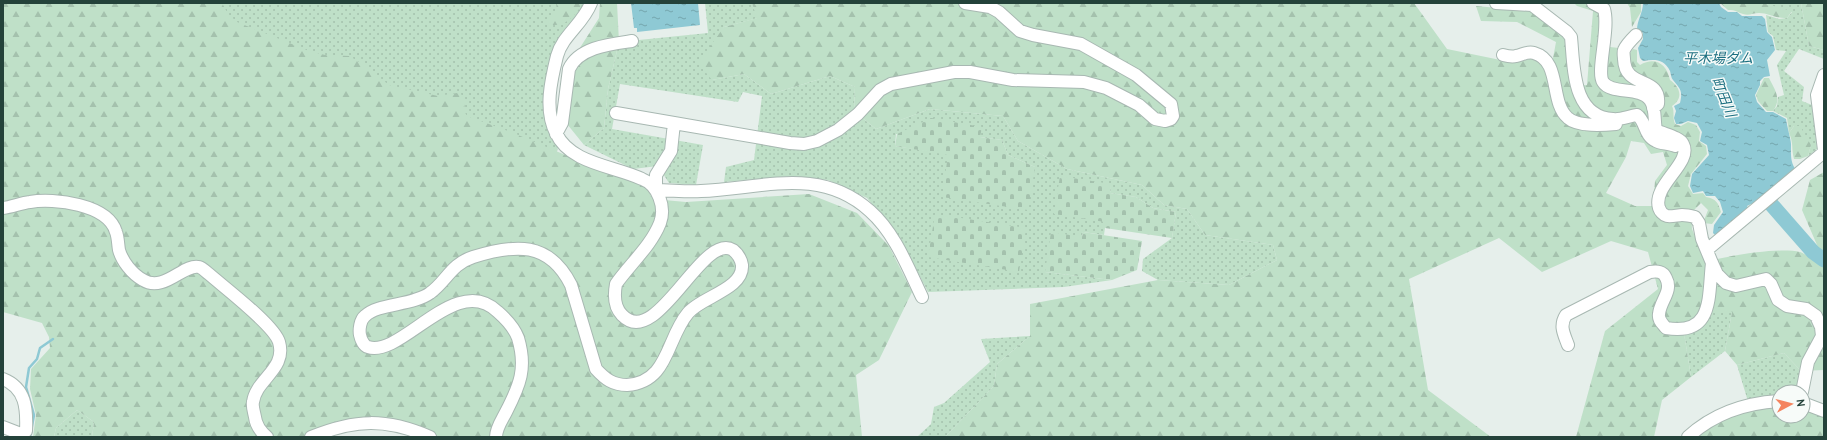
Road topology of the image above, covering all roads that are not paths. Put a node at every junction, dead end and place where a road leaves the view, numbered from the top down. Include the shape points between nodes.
1 (591, 3) edge
2 (965, 3) edge
3 (1496, 3) edge
4 (1594, 3) edge
5 (1636, 35) dead end
6 (632, 41) dead end
7 (1503, 55) dead end
8 (1824, 75) edge
9 (1653, 108) junction
10 (616, 113) dead end
11 (1623, 118) junction
12 (674, 123) junction
13 (556, 134) junction
14 (1685, 151) junction
15 (1824, 151) edge
16 (656, 190) junction
17 (3, 208) edge
18 (1708, 249) junction
19 (1712, 263) junction
20 (922, 297) dead end
21 (1568, 345) dead end
22 (3, 379) edge
23 (1804, 384) edge
24 (1771, 402) edge
25 (1811, 406) edge
26 (1824, 411) edge
27 (3, 427) edge
28 (267, 437) edge
29 (311, 437) edge
30 (430, 437) edge
31 (496, 437) edge
32 (1688, 437) edge

1 - 13 street via 586,16 562,44 557,55 549,97 550,117
2 - 12 street via 990,7 1020,31 1081,44 1136,75 1171,104 1171,120 1155,119 1140,105 1084,82 1013,80 970,72 954,72 892,84 880,90 858,114 838,130 817,141 804,144
3 - 11 street via 1532,5 1567,32 1571,38 1576,84 1587,108 1599,116
4 - 9 street via 1604,9 1607,18 1602,81 1607,87 1641,94 1650,100
5 - 9 street via 1624,50 1624,68 1631,77 1654,88 1659,96 1658,104
6 - 13 street via 605,45 580,55 572,62 562,124
7 - 11 street via 1534,53 1548,63 1563,112 1569,119 1593,125 1621,124
8 - 15 street via 1817,95
9 - 14 street via 1656,130 1679,139 1684,144
10 - 12 street
11 - 14 street via 1637,115 1641,117 1648,135 1656,141 1673,144
12 - 16 street via 671,151 656,174
13 - 16 street via 573,152 587,160 643,179
14 - 18 street via 1660,192 1657,202 1660,211 1667,216 1695,217
15 - 18 street
16 - 20 street via 702,191 799,182 823,186 838,192 870,211 885,228
16 - 31 street via 662,209 656,233 616,284 615,302 623,317 631,321 650,318 704,260 722,248 731,249 740,258 742,273 729,287 700,302 688,313 660,367 644,382 623,385 611,382 596,369 583,322 565,273 555,261 529,249 486,253 466,259 452,269 430,293 415,301 377,310 364,316 360,329 363,343 368,347 379,347 391,343 447,308 462,302 474,301 496,309 516,332 522,352 523,370 518,390
17 - 28 street via 50,201 88,208 110,218 116,232 119,251 126,265 142,280 151,284 162,282 195,266 201,267 272,330 279,342 280,352 275,369 257,390 253,402 255,420 261,432
18 - 19 street
19 - 21 street via 1707,308 1701,321 1692,326 1666,328 1659,320 1659,312 1668,289 1668,282 1658,271 1650,272 1566,315 1562,321 1562,328
19 - 23 street via 1717,274 1726,283 1736,286 1766,279 1778,300 1787,306 1806,309 1816,316 1822,336 1808,362
22 - 27 street via 12,382 20,391 27,411 26,431 21,434
24 - 32 street via 1746,405 1732,410 1709,421
25 - 26 street
29 - 30 street via 352,424 389,423

